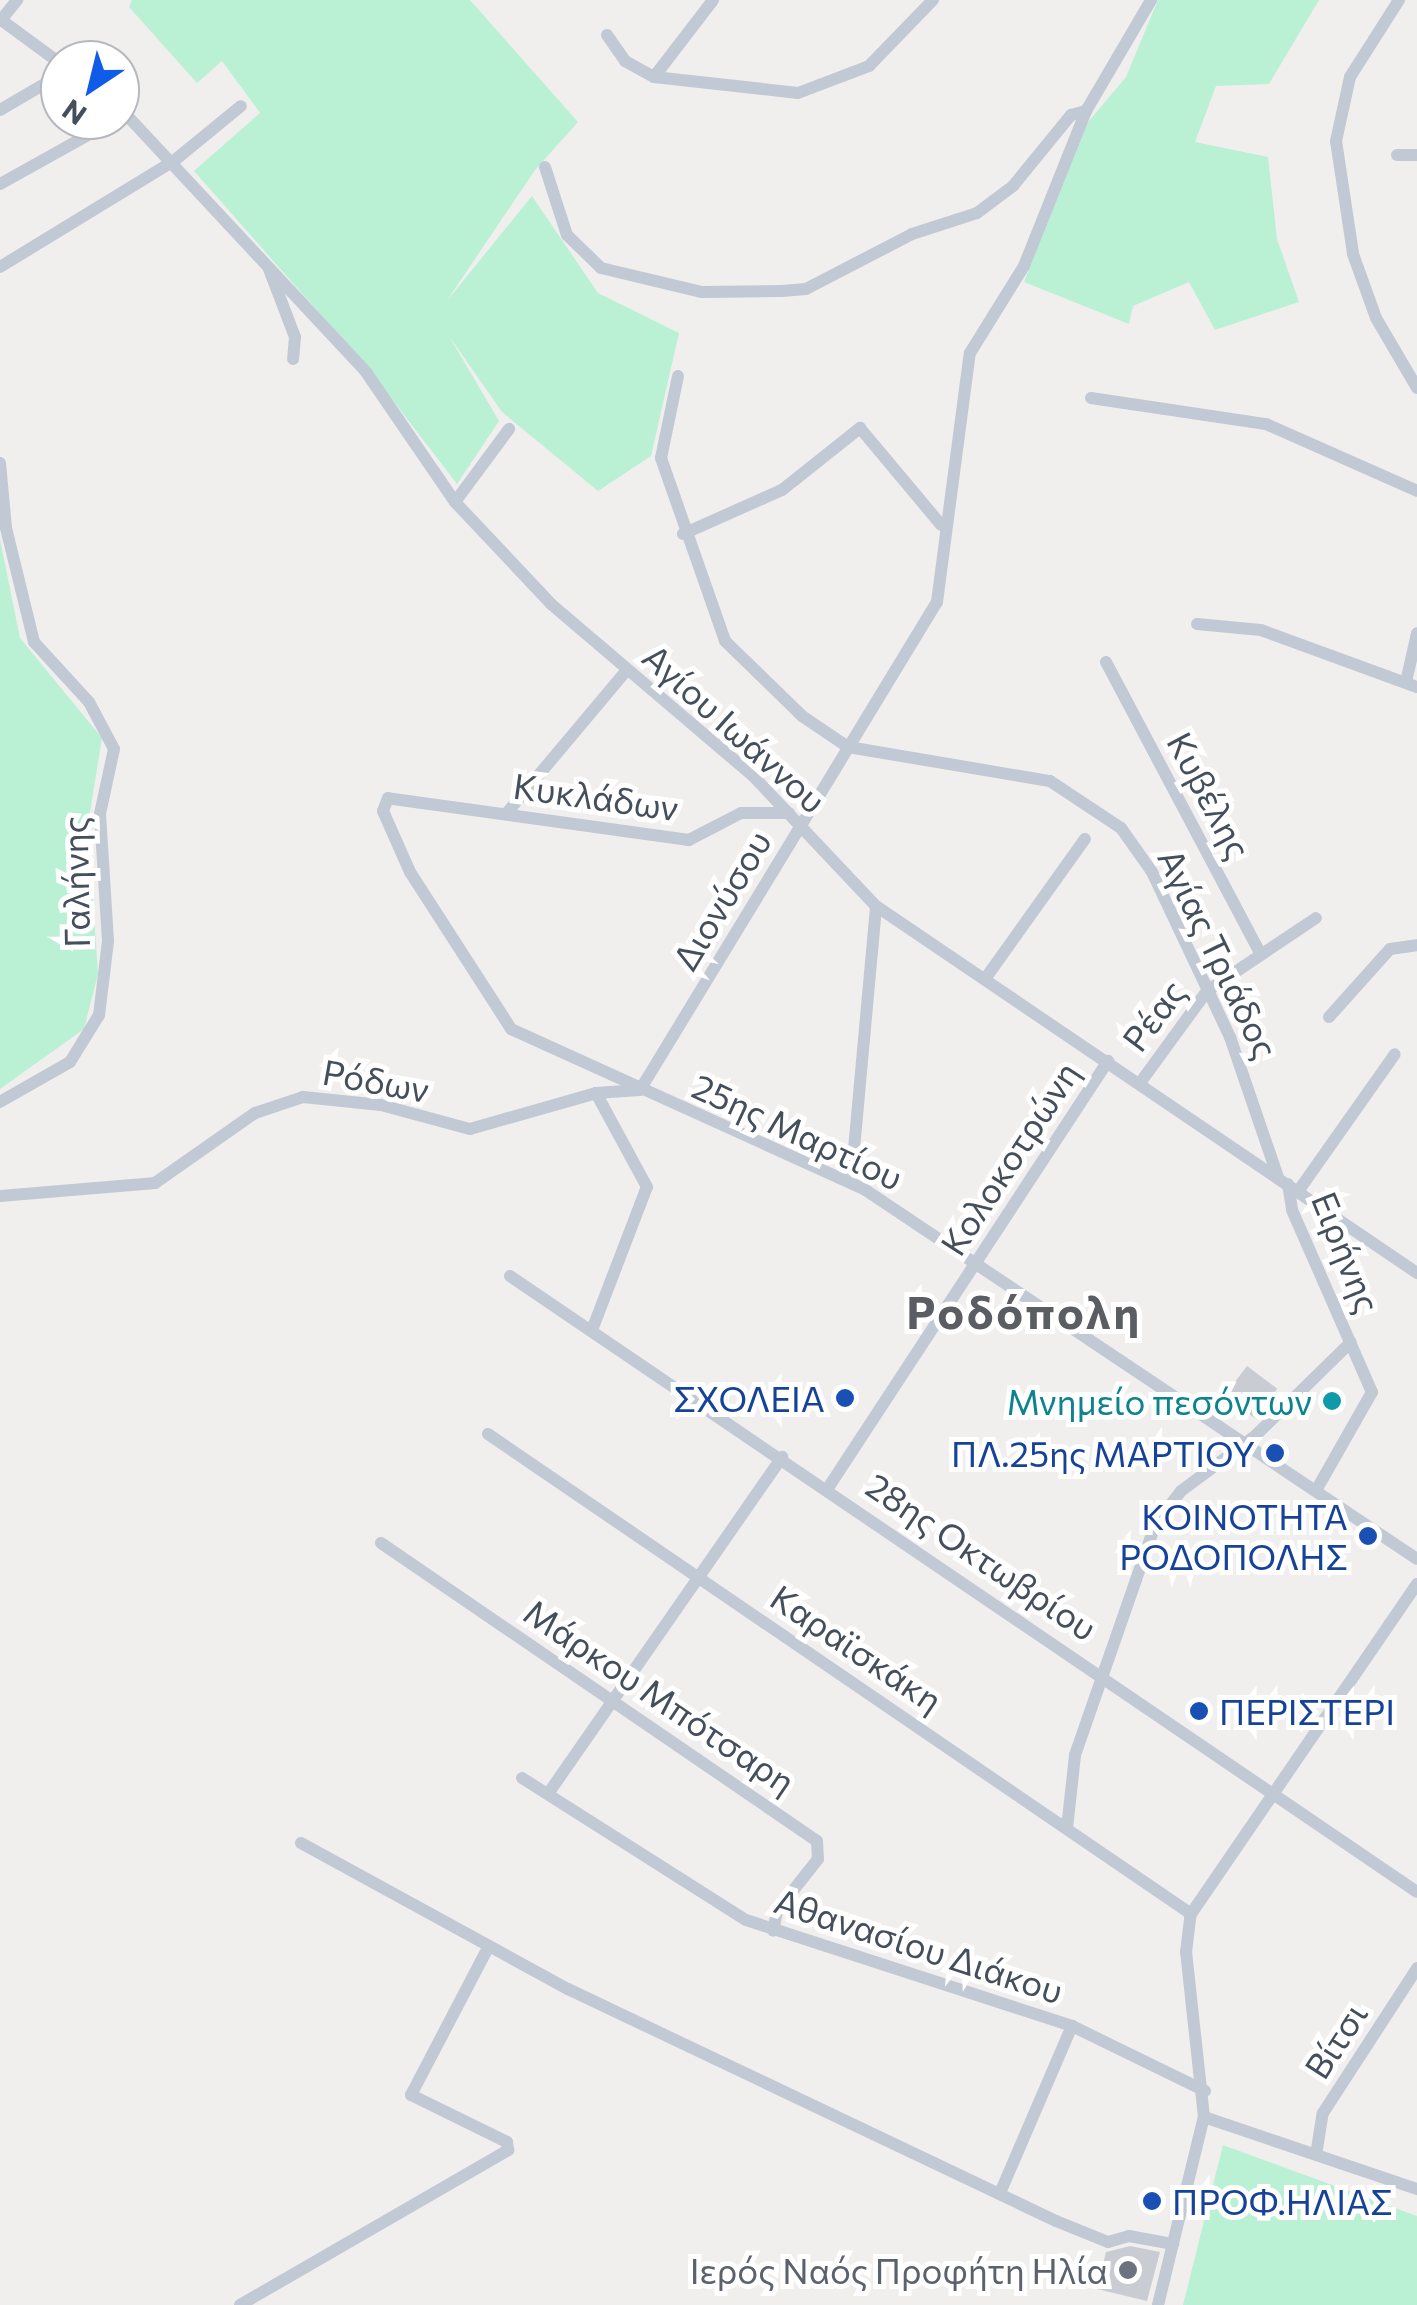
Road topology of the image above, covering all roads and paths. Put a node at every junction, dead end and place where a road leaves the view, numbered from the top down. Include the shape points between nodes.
1 (17, 0) edge
2 (713, 0) edge
3 (934, 0) edge
4 (1151, 0) edge
5 (1400, 0) edge
6 (1, 19) edge
7 (15, 30) junction
8 (607, 35) dead end
9 (0, 38) edge
10 (40, 48) edge
11 (654, 76) junction
12 (40, 86) edge
13 (241, 106) dead end
14 (0, 110) edge
15 (1086, 110) junction
16 (140, 131) edge
17 (77, 140) edge
18 (1397, 156) dead end
19 (1417, 156) edge
20 (175, 160) junction
21 (545, 167) dead end
22 (0, 184) edge
23 (0, 267) edge
24 (268, 267) junction
25 (293, 359) dead end
26 (678, 376) dead end
27 (1417, 388) edge
28 (1090, 398) dead end
29 (508, 429) dead end
30 (0, 464) edge
31 (1417, 491) edge
32 (455, 502) junction
33 (942, 526) junction
34 (682, 534) junction
35 (1197, 624) dead end
36 (1417, 633) edge
37 (1106, 662) dead end
38 (627, 670) junction
39 (1411, 685) edge
40 (848, 747) junction
41 (388, 798) joint
42 (506, 814) junction
43 (794, 818) junction
44 (1085, 838) dead end
45 (876, 906) junction
46 (1316, 918) dead end
47 (1417, 946) edge
48 (1261, 955) junction
49 (985, 979) junction
50 (1207, 991) junction
51 (1328, 1017) dead end
52 (1396, 1054) dead end
53 (1108, 1062) junction
54 (1140, 1083) junction
55 (640, 1090) junction
56 (596, 1093) junction
57 (0, 1102) edge
58 (851, 1182) junction
59 (1288, 1184) junction
60 (0, 1196) edge
61 (976, 1262) junction
62 (1417, 1273) edge
63 (510, 1276) dead end
64 (592, 1330) junction
65 (1351, 1342) junction
66 (488, 1434) dead end
67 (1246, 1443) junction
68 (782, 1457) junction
69 (828, 1488) junction
70 (1316, 1490) junction
71 (381, 1542) dead end
72 (1417, 1559) edge
73 (695, 1574) junction
74 (1417, 1584) edge
75 (1104, 1674) junction
76 (612, 1698) junction
77 (522, 1778) dead end
78 (550, 1790) junction
79 (1274, 1794) junction
80 (1068, 1828) junction
81 (301, 1843) dead end
82 (1417, 1892) edge
83 (1191, 1914) junction
84 (773, 1930) junction
85 (489, 1946) junction
86 (1417, 1968) edge
87 (1072, 2026) junction
88 (1205, 2091) junction
89 (1204, 2117) junction
90 (1318, 2149) junction
91 (1417, 2189) edge
92 (1000, 2194) junction
93 (1173, 2244) junction
94 (1162, 2304) edge
95 (240, 2305) edge

1 - 6 street
2 - 11 street
3 - 11 street via 882,56 828,87 750,92
4 - 15 street
5 - 27 street via 1350,76 1336,141 1353,254 1376,318
6 - 7 street
7 - 9 street
7 - 10 street
8 - 11 street via 625,61
12 - 14 street
13 - 20 street
15 - 21 street via 1071,115 986,207 806,288 702,292 601,268 567,236
15 - 33 street, Διονύσου via 1032,249 970,353 962,442
16 - 20 street, Αγίου Ιωάννου
17 - 22 street
18 - 19 street
20 - 23 street
20 - 24 street, Αγίου Ιωάννου
24 - 25 street via 295,338
24 - 32 street, Αγίου Ιωάννου via 366,372
26 - 34 street via 661,458
28 - 31 street via 1266,424
29 - 32 street
30 - 57 street, Γαλήνης via 6,528 34,642 89,702 114,748 100,814 108,941 99,1014 70,1062
32 - 38 street, Αγίου Ιωάννου
33 - 34 street via 860,428 782,490
33 - 40 street, Διονύσου via 938,602
34 - 40 street via 725,641
35 - 39 street via 1261,630
36 - 39 street
37 - 48 street, Κυβέλης
38 - 42 street
38 - 43 street, Αγίου Ιωάννου
40 - 43 street, Διονύσου
40 - 50 street, Αγίας Τριάδος via 993,767 1076,792 1121,828 1152,872
41 - 42 street, Κυκλάδων
41 - 55 street, 25ης Μαρτίου via 388,829 501,1017
42 - 43 street, Κυκλάδων via 689,840 742,813
43 - 45 street, Αγίου Ιωάννου
43 - 55 street, Διονύσου via 765,894
44 - 49 street
45 - 49 street, Αγίου Ιωάννου
45 - 58 street
46 - 48 street, Ρέας
47 - 51 street via 1390,949
48 - 50 street, Ρέας
49 - 53 street, Αγίου Ιωάννου
50 - 54 street, Ρέας
50 - 59 street, Αγίας Τριάδος
52 - 59 street
53 - 54 street, Αγίου Ιωάννου
53 - 61 street, Κολοκοτρώνη
54 - 59 street, Αγίου Ιωάννου
55 - 56 street, Ρόδων
55 - 58 street, 25ης Μαρτίου
56 - 60 street, Ρόδων via 470,1129 382,1105 303,1097 255,1114 155,1183
56 - 64 street via 647,1187
58 - 61 street, 25ης Μαρτίου
59 - 62 street, Αγίου Ιωάννου
59 - 65 street, Ειρήνης via 1292,1210
61 - 67 street, 25ης Μαρτίου
61 - 69 street, Κολοκοτρώνη
63 - 64 street, 28ης Οκτωβρίου
64 - 68 street, 28ης Οκτωβρίου
65 - 67 street, Ειρήνης
65 - 70 street, Ειρήνης via 1371,1401
66 - 73 street, Καραϊσκάκη
67 - 70 street, 25ης Μαρτίου
67 - 75 street, Ειρήνης via 1181,1492 1155,1525
68 - 69 street, 28ης Οκτωβρίου
68 - 73 street
69 - 75 street, 28ης Οκτωβρίου
70 - 72 street, 25ης Μαρτίου
71 - 76 street, Μάρκου Μπότσαρη
73 - 76 street
73 - 80 street, Καραϊσκάκη
74 - 79 street
75 - 79 street, 28ης Οκτωβρίου
75 - 80 street, Ειρήνης via 1075,1755
76 - 78 street
76 - 84 street, Μάρκου Μπότσαρη via 817,1841 818,1860 787,1895
77 - 78 street, Αθανασίου Διάκου
78 - 84 street, Αθανασίου Διάκου
79 - 82 street, 28ης Οκτωβρίου
79 - 83 street
80 - 83 street, Καραϊσκάκη
81 - 85 street
83 - 88 street via 1186,1952
84 - 87 street, Αθανασίου Διάκου
85 - 92 street
85 - 95 street via 411,2095 500,2138 508,2150
86 - 90 street, Βίτσι via 1323,2113
87 - 88 street, Αθανασίου Διάκου
87 - 92 street
88 - 89 street
89 - 90 street
89 - 93 street
90 - 91 street
92 - 93 street via 1108,2242 1129,2236
93 - 94 street

